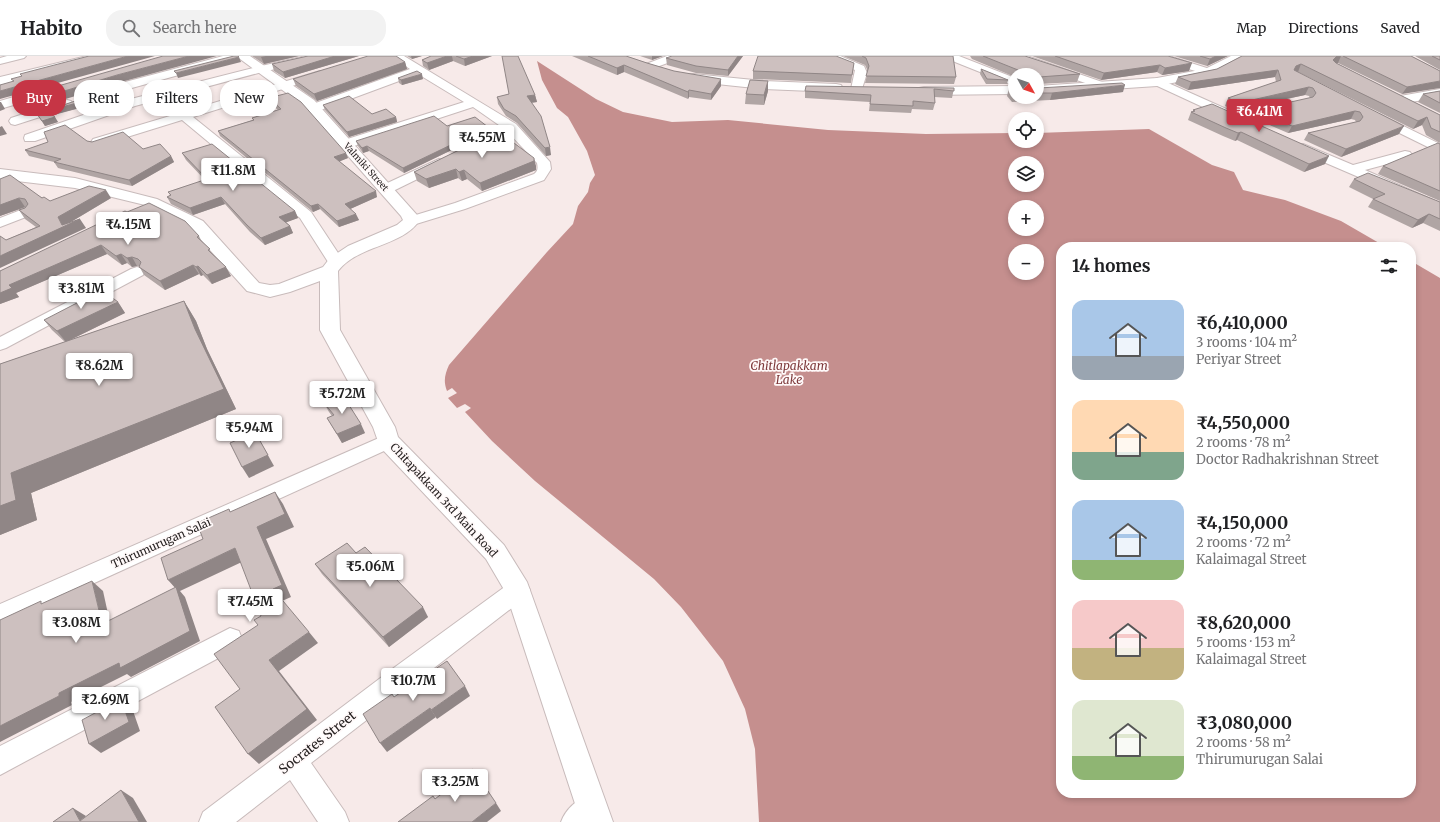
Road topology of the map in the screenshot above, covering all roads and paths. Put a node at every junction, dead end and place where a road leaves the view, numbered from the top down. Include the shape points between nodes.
1 (20, 56) edge
2 (101, 56) edge
3 (236, 56) edge
4 (242, 56) edge
5 (321, 56) edge
6 (396, 56) edge
7 (677, 56) edge
8 (830, 56) edge
9 (949, 56) edge
10 (1016, 56) edge
11 (1157, 56) edge
12 (1240, 56) edge
13 (0, 61) edge
14 (645, 64) joint
15 (418, 65) junction
16 (260, 69) junction
17 (334, 69) edge
18 (1209, 72) junction
19 (1008, 79) edge
20 (0, 81) edge
21 (1157, 82) junction
22 (283, 85) junction
23 (1100, 85) junction
24 (857, 89) junction
25 (1044, 89) edge
26 (872, 90) edge
27 (1008, 90) edge
28 (912, 91) edge
29 (1440, 93) edge
30 (12, 101) edge
31 (474, 103) junction
32 (1291, 103) edge
33 (0, 105) edge
34 (212, 106) edge
35 (314, 108) junction
36 (1420, 110) edge
37 (1365, 111) edge
38 (180, 116) edge
39 (184, 116) edge
40 (1233, 116) junction
41 (15, 121) dead end
42 (1252, 125) edge
43 (511, 127) junction
44 (497, 134) edge
45 (30, 138) dead end
46 (96, 142) edge
47 (1292, 143) edge
48 (346, 144) junction
49 (1440, 149) edge
50 (1404, 155) dead end
51 (448, 158) edge
52 (1352, 169) junction
53 (3, 177) edge
54 (386, 189) junction
55 (152, 202) junction
56 (1438, 205) edge
57 (26, 212) edge
58 (131, 212) edge
59 (411, 221) junction
60 (0, 223) edge
61 (333, 266) junction
62 (137, 272) dead end
63 (0, 344) edge
64 (388, 441) junction
65 (518, 590) junction
66 (0, 615) edge
67 (230, 639) dead end
68 (0, 761) edge
69 (293, 761) junction
70 (588, 817) edge
71 (213, 822) edge
72 (335, 822) edge

1 - 13 street
2 - 20 street
3 - 41 street via 125,85
4 - 16 street, Valmiki Street
5 - 16 street
6 - 15 street
7 - 14 street
8 - 24 street via 860,68
9 - 19 street
10 - 23 street
11 - 18 street
12 - 18 street
14 - 24 street via 694,78 764,85
15 - 31 street
15 - 35 street
16 - 22 street, Valmiki Street
16 - 45 street via 131,103
17 - 22 street
18 - 21 street
21 - 23 street
21 - 40 street
22 - 34 street
22 - 35 street, Valmiki Street
23 - 25 street
24 - 26 street
27 - 28 street
29 - 36 street via 1396,98
30 - 33 street
31 - 43 street
31 - 48 street
32 - 40 street
35 - 48 street, Valmiki Street
37 - 49 street
38 - 46 street
39 - 61 street via 306,215
40 - 42 street
43 - 44 street
43 - 59 street via 544,162 544,173 460,206
47 - 52 street
48 - 54 street, Valmiki Street
50 - 52 street
51 - 54 street
52 - 56 street
53 - 55 street via 75,183
54 - 59 street, Valmiki Street
55 - 58 street
55 - 61 street via 197,225 252,287 270,291 284,288
57 - 60 street
59 - 61 street via 403,229 354,250
61 - 64 street, Chitapakkam 3rd Main Road via 330,330 384,427
62 - 63 street
64 - 65 street, Chitapakkam 3rd Main Road via 495,552
64 - 66 street, Thirumurugan Salai
65 - 69 street, Socrates Street
65 - 70 street, Chitapakkam 3rd Main Road
67 - 68 street
69 - 71 street, Socrates Street
69 - 72 street

